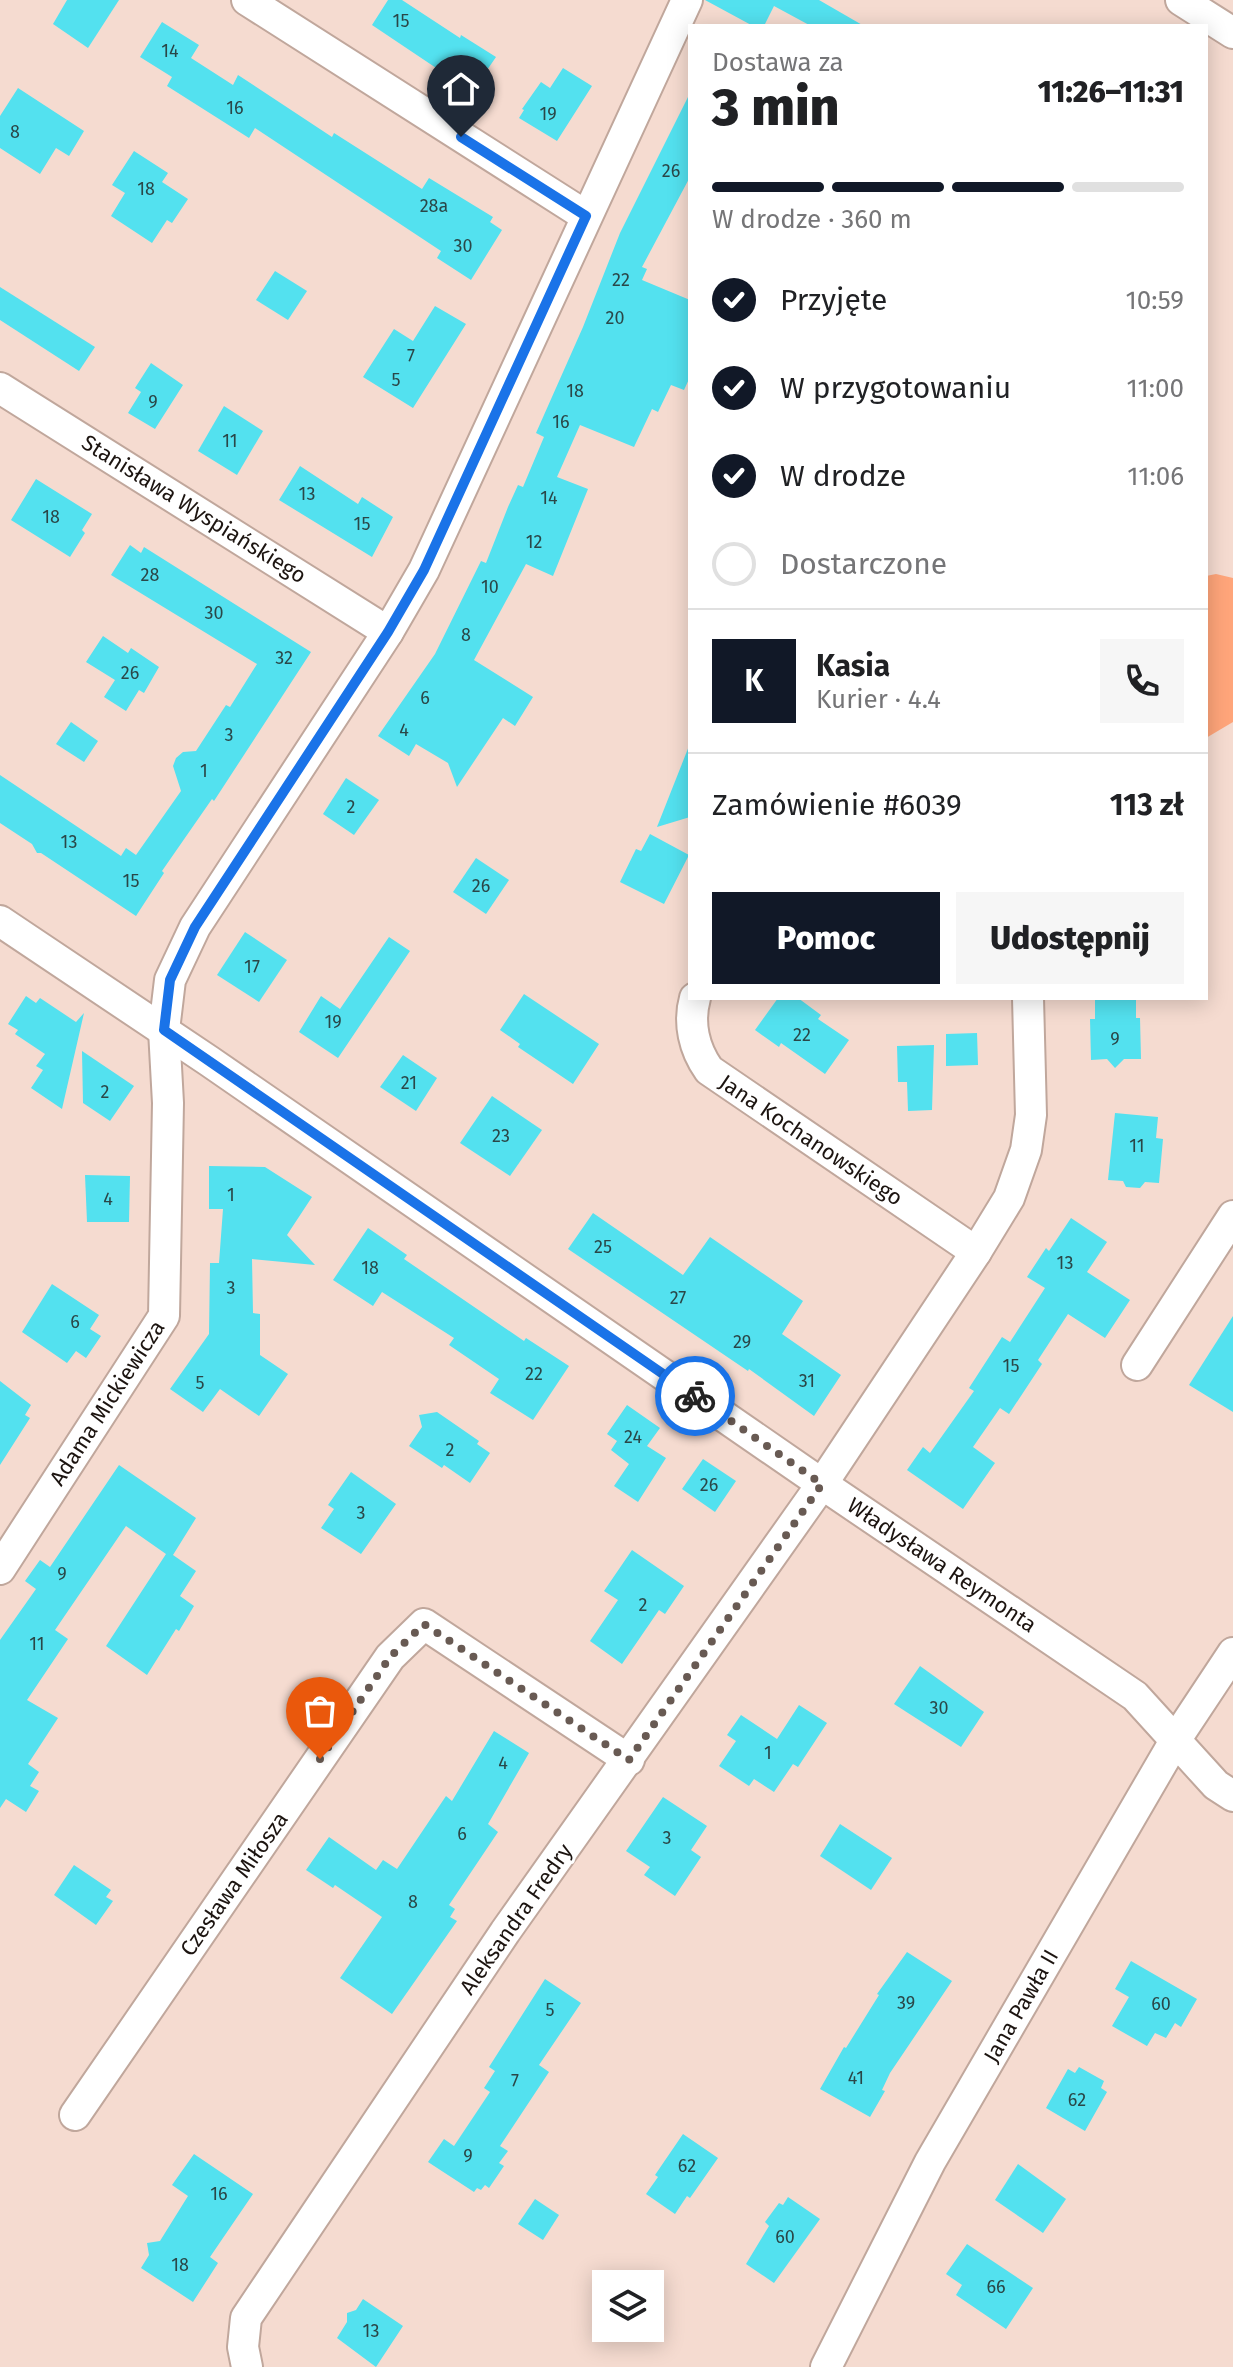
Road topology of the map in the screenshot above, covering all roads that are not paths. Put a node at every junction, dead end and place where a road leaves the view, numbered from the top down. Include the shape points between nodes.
1 (247, 0) edge
2 (687, 0) edge
3 (1191, 13) edge
4 (1233, 33) edge
5 (586, 216) junction
6 (0, 388) edge
7 (388, 632) junction
8 (0, 921) edge
9 (694, 1000) edge
10 (1028, 1000) edge
11 (164, 1030) junction
12 (1233, 1216) edge
13 (976, 1252) junction
14 (1137, 1365) dead end
15 (822, 1484) junction
16 (0, 1569) edge
17 (1233, 1653) edge
18 (1176, 1739) junction
19 (629, 1760) junction
20 (1233, 1796) edge
21 (75, 2115) dead end
22 (247, 2367) edge
23 (826, 2367) edge

1 - 5 street
2 - 5 street, Adama Mickiewicza
3 - 4 street
5 - 7 street, Adama Mickiewicza via 424,570
6 - 7 street, Stanisława Wyspiańskiego
7 - 11 street, Adama Mickiewicza via 195,927 170,980
8 - 11 street, Władysława Reymonta
9 - 13 street, Jana Kochanowskiego via 693,1031 709,1070
10 - 13 street via 1031,1115 1026,1150 1009,1198
11 - 15 street, Władysława Reymonta
11 - 16 street, Adama Mickiewicza via 164,1316
12 - 14 street
13 - 15 street
15 - 18 street, Władysława Reymonta via 1135,1696
15 - 19 street, Aleksandra Fredry
17 - 18 street, Jana Pawła II
18 - 20 street, Władysława Reymonta via 1216,1785
18 - 23 street, Jana Pawła II via 930,2162
19 - 21 street, Czesława Miłosza via 424,1624 390,1657
19 - 22 street, Aleksandra Fredry via 505,1932 246,2318

